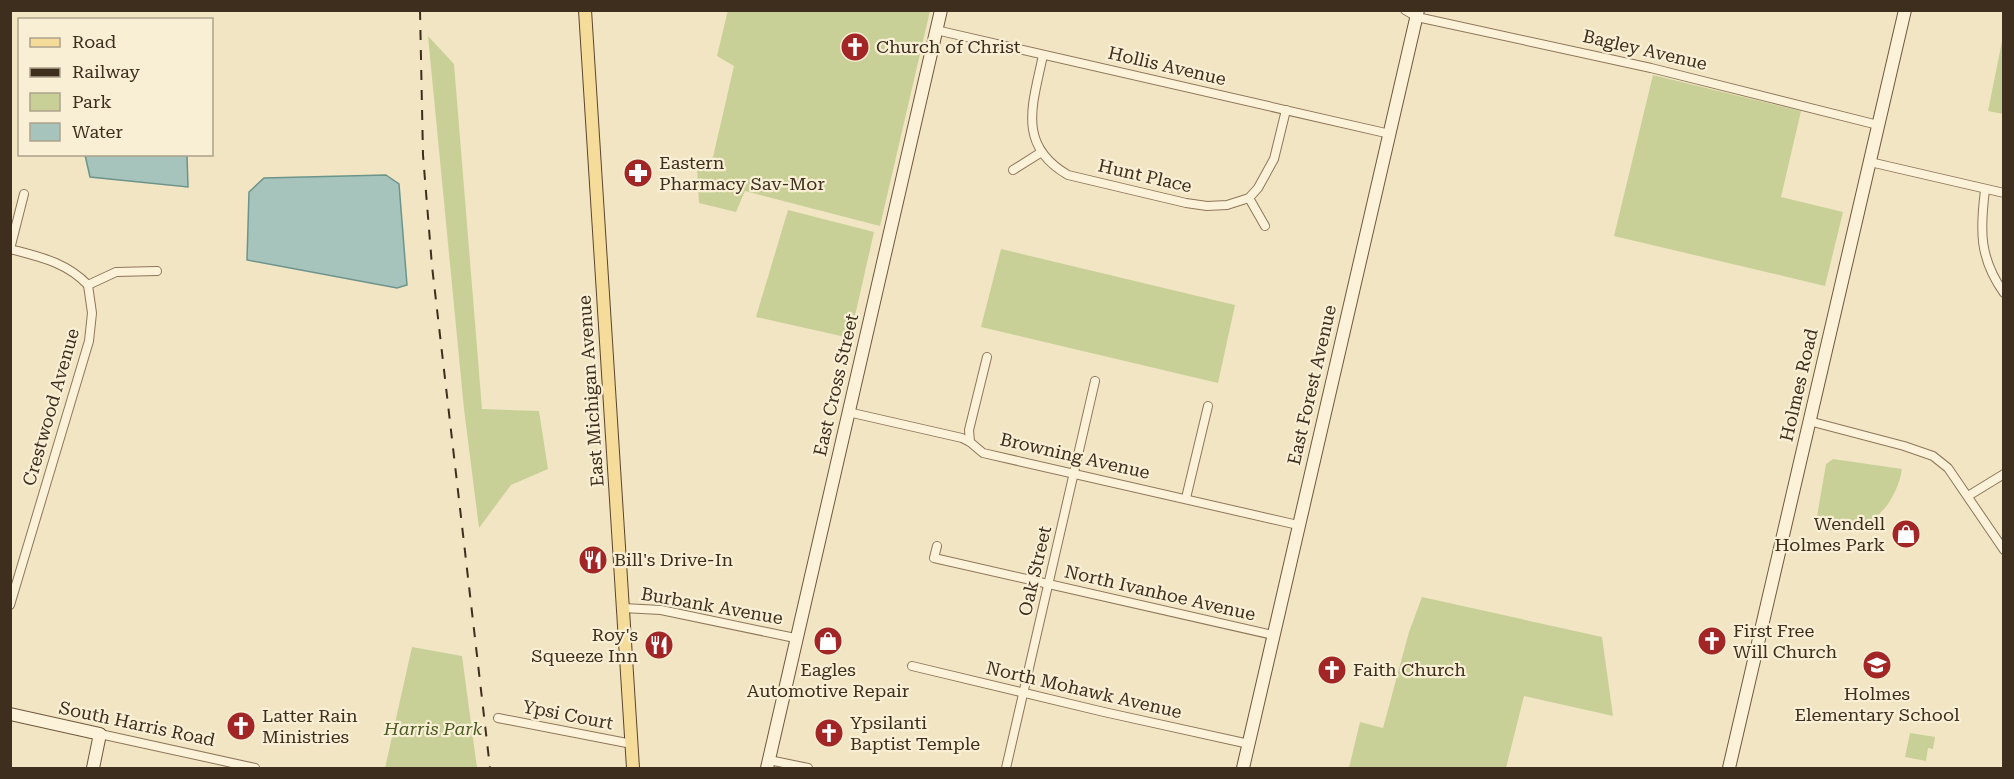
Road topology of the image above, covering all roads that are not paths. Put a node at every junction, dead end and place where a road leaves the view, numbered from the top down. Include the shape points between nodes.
1 (585, 10) edge
2 (941, 10) edge
3 (1405, 10) edge
4 (1905, 10) edge
5 (1418, 14) edge
6 (936, 30) junction
7 (1043, 55) junction
8 (1286, 110) junction
9 (1878, 125) junction
10 (1390, 134) junction
11 (1041, 153) junction
12 (1870, 162) junction
13 (1012, 170) dead end
14 (1985, 190) junction
15 (2004, 193) edge
16 (24, 194) dead end
17 (1249, 198) junction
18 (1265, 226) dead end
19 (10, 249) edge
20 (157, 272) dead end
21 (88, 285) junction
22 (2004, 293) edge
23 (987, 357) dead end
24 (1095, 381) dead end
25 (1208, 406) dead end
26 (848, 412) junction
27 (1809, 421) junction
28 (970, 442) junction
29 (1074, 474) junction
30 (2004, 474) edge
31 (1968, 496) junction
32 (1186, 498) junction
33 (1298, 525) junction
34 (937, 546) dead end
35 (2004, 550) edge
36 (1049, 584) junction
37 (10, 605) edge
38 (623, 608) junction
39 (1273, 635) junction
40 (795, 638) junction
41 (912, 666) dead end
42 (1023, 693) junction
43 (10, 714) edge
44 (498, 718) dead end
45 (100, 734) junction
46 (632, 744) junction
47 (1248, 744) junction
48 (768, 764) edge
49 (93, 768) edge
50 (255, 768) edge
51 (633, 768) edge
52 (808, 768) edge
53 (1006, 768) edge
54 (1243, 768) edge
55 (1729, 768) edge

1 - 38 main road, East Michigan Avenue
2 - 6 street, East Cross Street
3 - 5 street, Bagley Avenue
4 - 9 street, Holmes Road
5 - 9 street, Bagley Avenue
5 - 10 street, East Forest Avenue
6 - 7 street, Hollis Avenue
6 - 26 street, East Cross Street
7 - 8 street, Hollis Avenue
7 - 11 street via 1032,115 1032,129
8 - 10 street, Hollis Avenue
8 - 17 street via 1274,159
9 - 12 street, Holmes Road
10 - 33 street, East Forest Avenue
11 - 13 street
11 - 17 street, Hunt Place via 1068,176 1186,203 1227,205
12 - 14 street
12 - 27 street, Holmes Road
14 - 15 street
14 - 22 street via 1981,236 1989,268
16 - 19 street
17 - 18 street
19 - 21 street via 58,263
20 - 21 street via 116,272
21 - 37 street, Crestwood Avenue via 92,313 89,341
23 - 28 street via 969,430
24 - 29 street, Oak Street
25 - 32 street
26 - 28 street, Browning Avenue
26 - 40 street, East Cross Street
27 - 31 street via 1933,456 1948,468
27 - 55 street, Holmes Road
28 - 29 street, Browning Avenue via 983,453
29 - 32 street, Browning Avenue
29 - 36 street, Oak Street
30 - 31 street
31 - 35 street
32 - 33 street, Browning Avenue
33 - 39 street, East Forest Avenue
34 - 36 street, North Ivanhoe Avenue via 933,562
36 - 39 street, North Ivanhoe Avenue
36 - 42 street, Oak Street
38 - 40 street, Burbank Avenue via 661,610
38 - 46 main road, East Michigan Avenue
39 - 47 street, East Forest Avenue
40 - 48 street, East Cross Street
41 - 42 street, North Mohawk Avenue
42 - 47 street, North Mohawk Avenue
42 - 53 street, Oak Street
43 - 45 street, South Harris Road
44 - 46 street, Ypsi Court
45 - 49 street
45 - 50 street, South Harris Road
46 - 51 main road, East Michigan Avenue
47 - 54 street, East Forest Avenue
48 - 52 street

